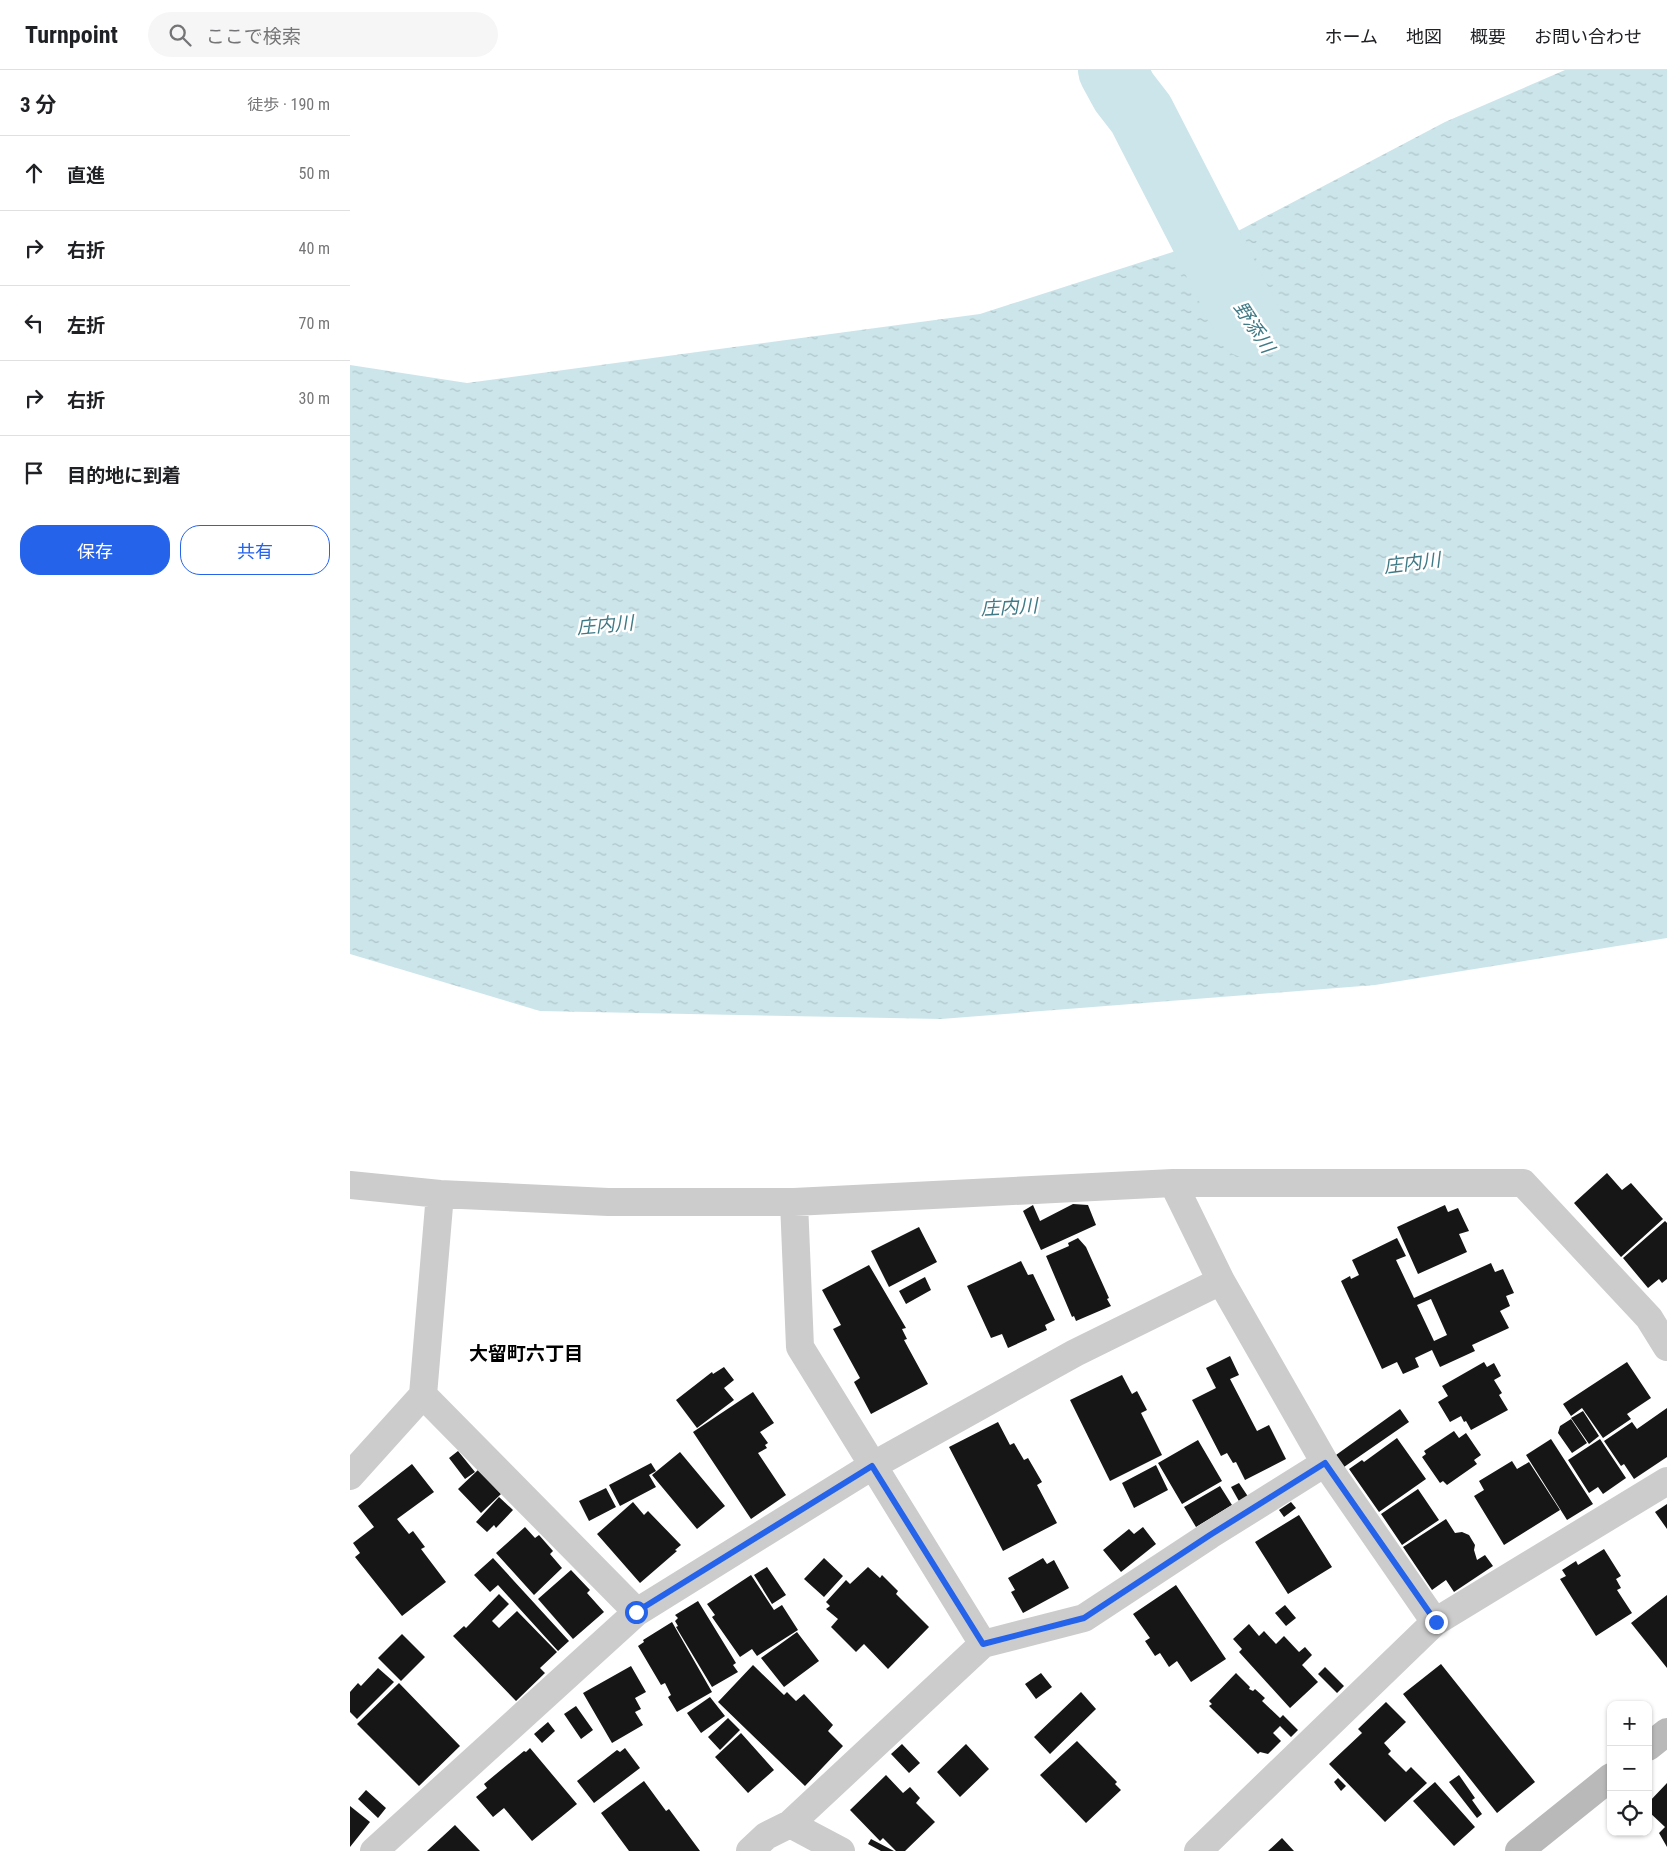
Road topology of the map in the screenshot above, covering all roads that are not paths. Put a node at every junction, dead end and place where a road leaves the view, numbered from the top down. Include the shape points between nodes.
1 (1174, 1183) junction
2 (350, 1185) edge
3 (440, 1194) junction
4 (794, 1202) junction
5 (1221, 1281) junction
6 (1658, 1312) edge
7 (1667, 1347) edge
8 (423, 1396) junction
9 (1325, 1463) junction
10 (872, 1466) junction
11 (350, 1476) edge
12 (1667, 1481) edge
13 (636, 1612) junction
14 (1436, 1622) junction
15 (983, 1644) junction
16 (1667, 1732) edge
17 (1649, 1746) edge
18 (1607, 1780) edge
19 (790, 1824) junction
20 (374, 1851) edge
21 (750, 1851) edge
22 (841, 1851) edge
23 (1198, 1851) edge
24 (1519, 1851) edge

1 - 4 street
1 - 5 street
1 - 6 street via 1523,1182
2 - 3 street
3 - 4 street via 608,1202
3 - 8 street
4 - 10 street via 800,1348
5 - 9 street
5 - 10 street via 1076,1352
6 - 7 street
8 - 11 street
8 - 13 street
9 - 14 street
9 - 15 street via 1084,1618
10 - 13 street
10 - 15 street
12 - 14 street
13 - 20 street
14 - 23 street
15 - 19 street
16 - 17 street
18 - 24 street
19 - 21 street via 766,1836
19 - 22 street

